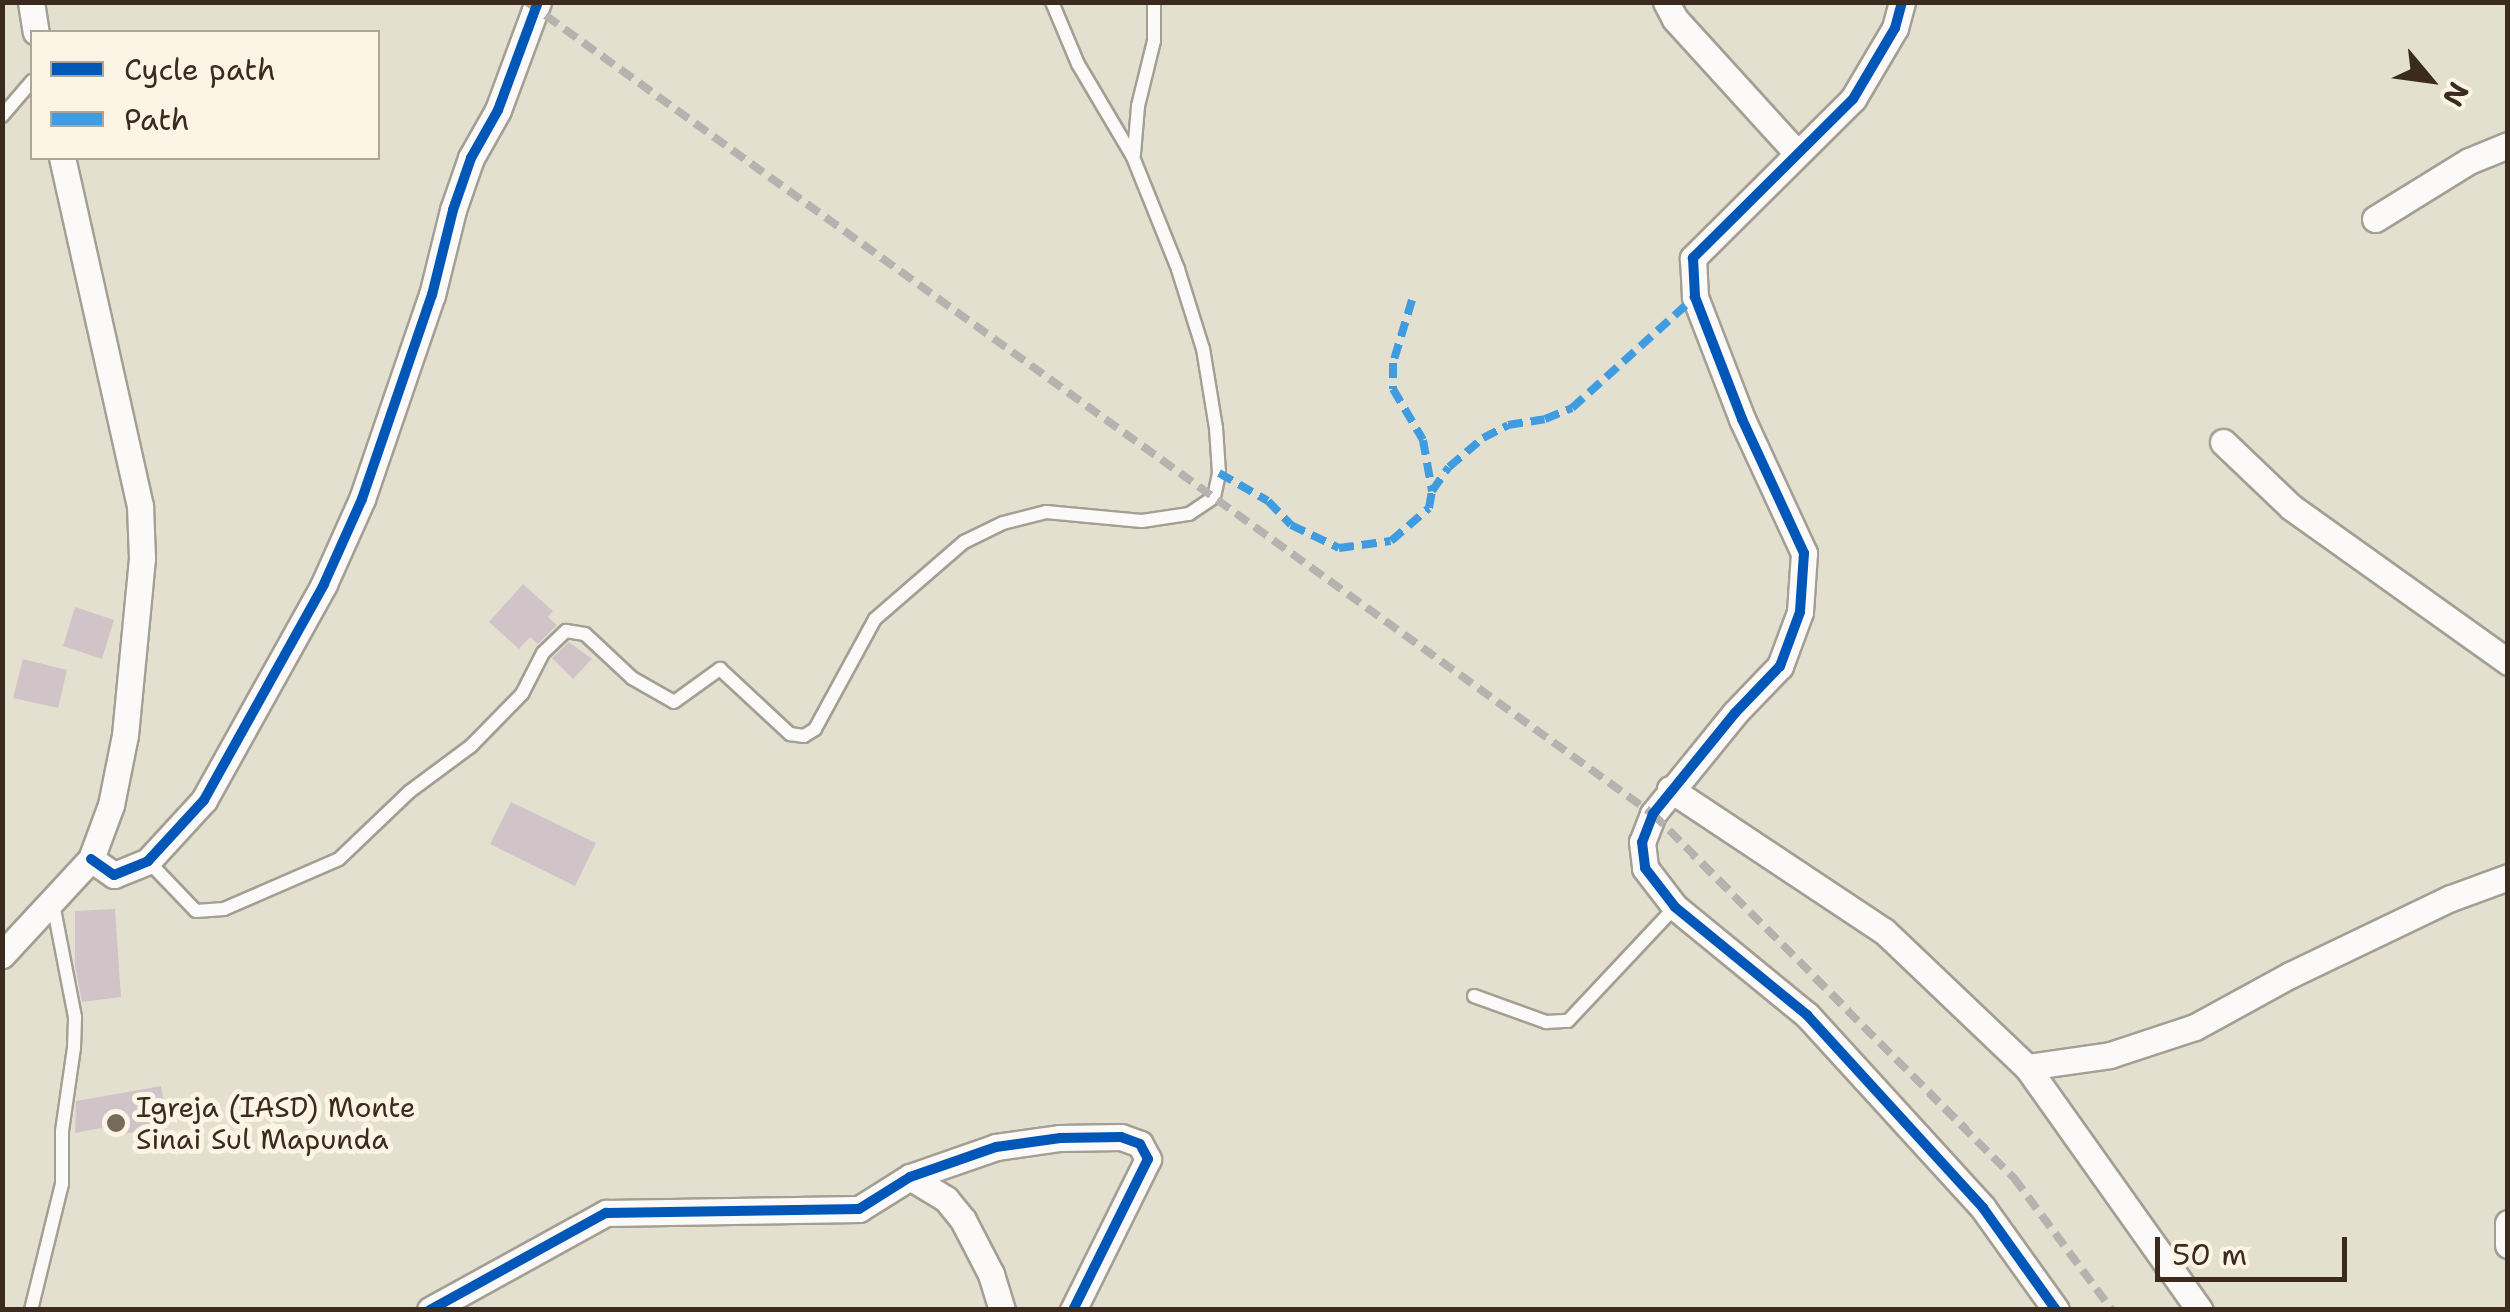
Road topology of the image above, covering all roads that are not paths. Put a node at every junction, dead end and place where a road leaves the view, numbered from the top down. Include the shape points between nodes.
1 (31, 2) edge
2 (538, 2) edge
3 (1052, 2) edge
4 (1154, 2) edge
5 (1666, 2) edge
6 (1902, 2) edge
7 (36, 30) edge
8 (30, 82) edge
9 (2, 116) edge
10 (2508, 144) edge
11 (1796, 152) junction
12 (1134, 156) junction
13 (62, 160) edge
14 (2375, 219) dead end
15 (2223, 442) dead end
16 (2508, 662) edge
17 (1670, 789) junction
18 (91, 859) junction
19 (148, 861) junction
20 (2508, 878) edge
21 (53, 904) junction
22 (1674, 907) junction
23 (2, 955) edge
24 (1474, 996) dead end
25 (2027, 1067) junction
26 (910, 1177) junction
27 (2508, 1223) edge
28 (2508, 1245) edge
29 (31, 1310) edge
30 (430, 1310) edge
31 (1002, 1310) edge
32 (1073, 1310) edge
33 (2056, 1310) edge
34 (2200, 1310) edge

1 - 7 street
2 - 19 street via 498,110 471,158 362,499 324,584 204,800
3 - 12 lane via 1078,64
4 - 12 lane via 1154,41
5 - 11 street
6 - 11 street via 1852,99
8 - 9 lane
10 - 14 street
11 - 17 street via 1706,241 1693,258 1691,279 1742,419 1804,553 1800,612 1780,666
12 - 19 lane via 1203,349 1219,473 1214,497 1189,514 1142,520 1046,512 964,542 875,619 816,728 804,736 790,734 720,670 674,702 632,678 585,634 566,630 543,653 522,694 471,746 409,792 339,859 224,910 196,911
13 - 18 street via 141,523 125,735 111,805
15 - 16 street via 2290,507
17 - 22 street via 1642,842 1645,868
17 - 25 street via 1884,932
18 - 19 street via 114,875
18 - 21 street
20 - 25 street via 2290,975 2195,1028 2110,1056
21 - 23 street
21 - 29 lane via 74,1048 62,1184
22 - 24 lane via 1568,1021 1546,1022
22 - 33 street via 1807,1015 1983,1208
25 - 34 street
26 - 30 street via 859,1208 606,1213
26 - 31 street via 946,1198 963,1220
26 - 32 street via 996,1147 1044,1140 1121,1137 1140,1144 1148,1159 1143,1177
27 - 28 street

